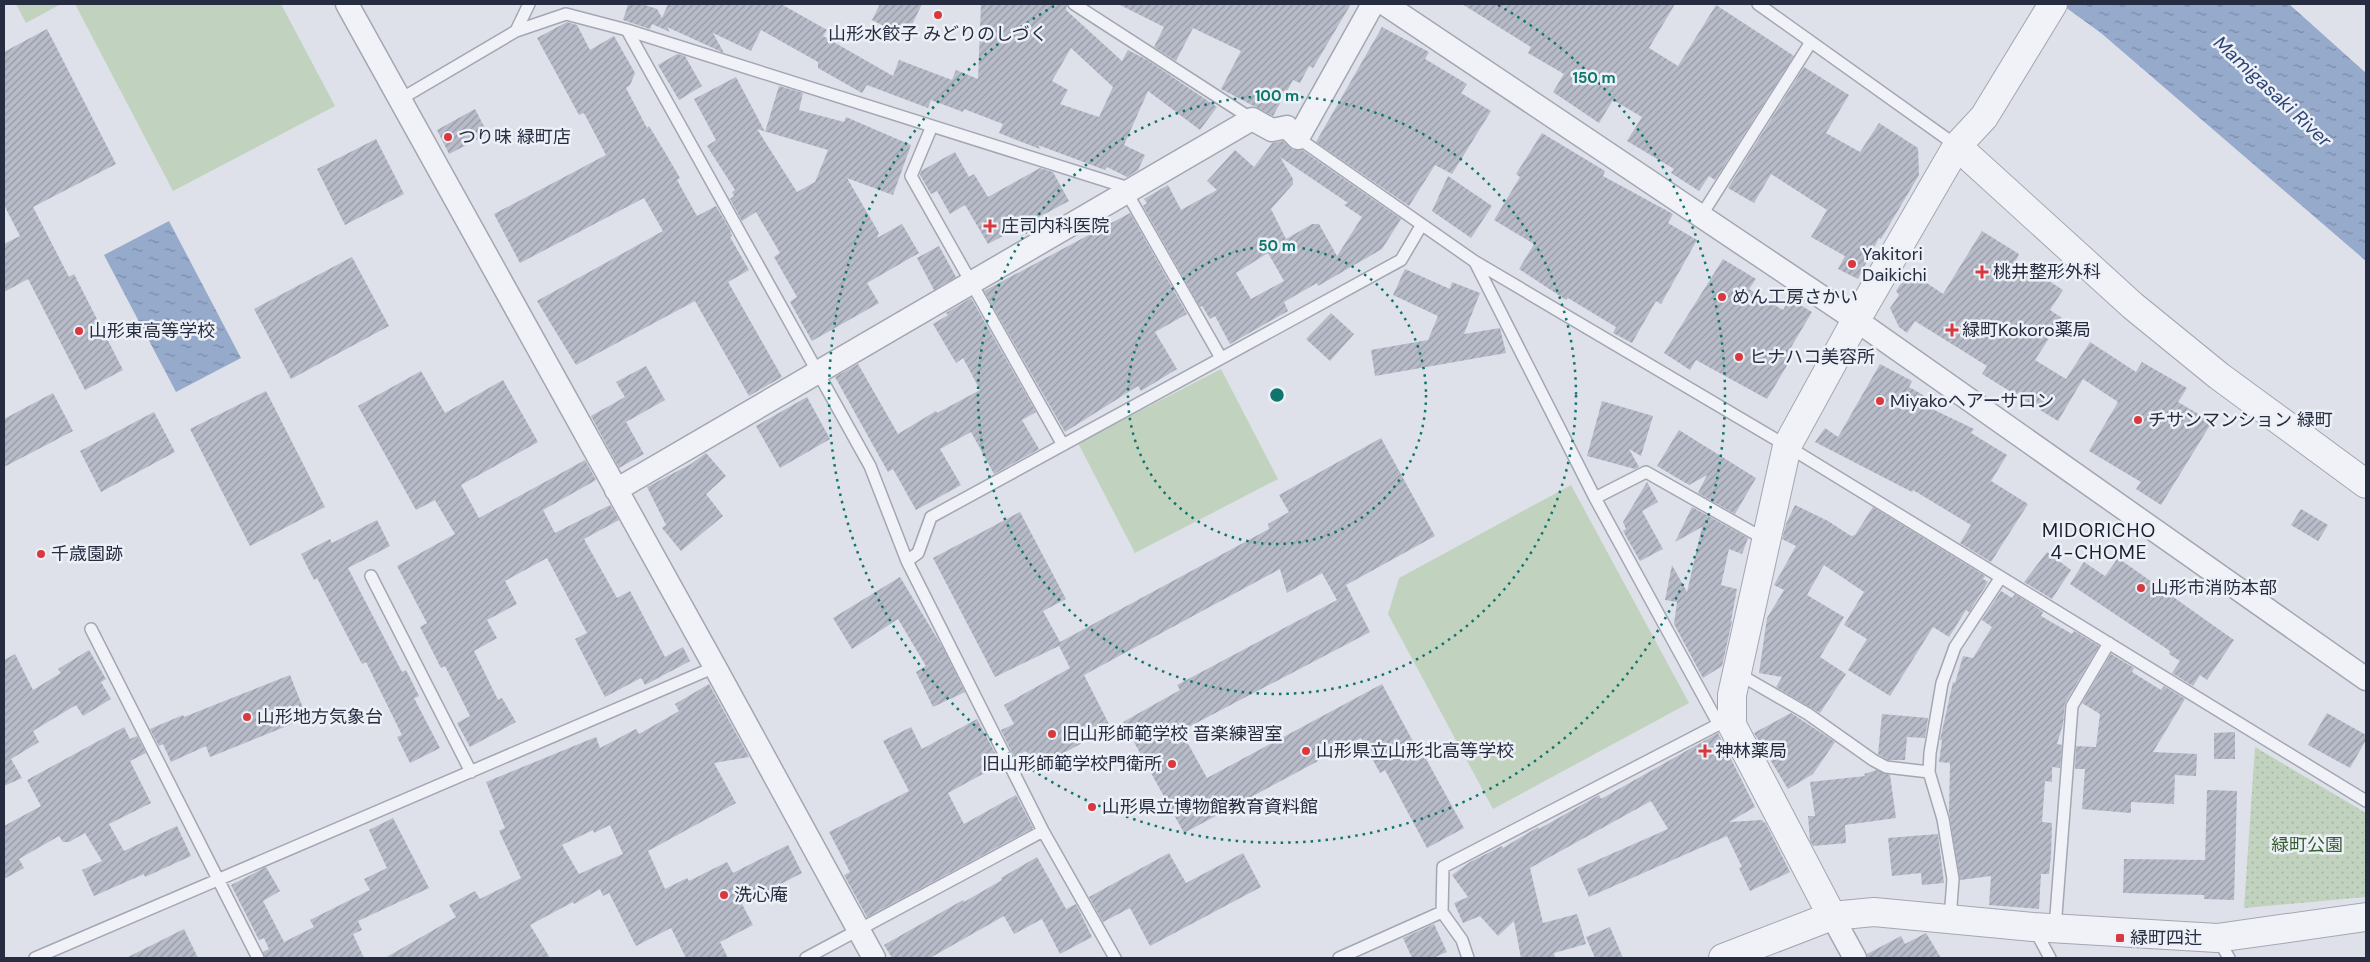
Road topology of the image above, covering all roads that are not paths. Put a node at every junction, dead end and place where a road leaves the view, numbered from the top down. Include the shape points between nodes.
1 (347, 4) edge
2 (529, 4) edge
3 (1074, 4) edge
4 (1373, 4) edge
5 (1385, 4) edge
6 (1758, 4) edge
7 (2053, 4) edge
8 (627, 30) junction
9 (516, 31) junction
10 (1811, 42) junction
11 (399, 100) junction
12 (1252, 119) junction
13 (932, 126) junction
14 (1298, 138) junction
15 (1957, 146) junction
16 (1130, 191) junction
17 (1701, 216) junction
18 (1421, 226) junction
19 (1474, 261) junction
20 (971, 282) junction
21 (1856, 320) junction
22 (1221, 358) junction
23 (818, 371) junction
24 (1063, 445) junction
25 (1787, 446) junction
26 (2366, 484) edge
27 (616, 490) junction
28 (1595, 498) junction
29 (1766, 540) junction
30 (907, 561) junction
31 (371, 576) dead end
32 (2001, 577) junction
33 (91, 629) dead end
34 (2109, 643) junction
35 (715, 667) junction
36 (1737, 673) junction
37 (2366, 678) edge
38 (1725, 721) junction
39 (471, 772) junction
40 (1929, 772) junction
41 (2366, 801) edge
42 (1043, 831) junction
43 (218, 881) junction
44 (1442, 912) junction
45 (1832, 916) junction
46 (2366, 917) edge
47 (1950, 919) junction
48 (2044, 927) junction
49 (858, 929) junction
50 (2223, 948) edge
51 (35, 958) edge
52 (258, 958) edge
53 (806, 958) edge
54 (874, 958) edge
55 (1115, 958) edge
56 (1339, 958) edge
57 (1468, 958) edge
58 (1723, 958) edge
59 (1855, 958) edge
60 (2050, 958) edge

1 - 11 street
2 - 9 lane
3 - 12 lane
4 - 14 street
5 - 17 street
6 - 10 lane
7 - 15 street via 1984,117
8 - 9 lane via 566,14
8 - 13 lane
8 - 23 lane
9 - 11 lane
10 - 15 lane
10 - 17 lane
11 - 27 street
12 - 14 street via 1272,130 1287,127
12 - 16 street
13 - 16 lane
13 - 20 lane via 911,176
14 - 18 lane
15 - 21 street
15 - 26 street via 2133,306 2219,376
16 - 20 street
16 - 22 lane
17 - 21 street
18 - 19 lane
18 - 22 lane via 1401,260
19 - 25 lane
19 - 28 lane
20 - 23 street
20 - 24 lane
21 - 25 street
21 - 37 street
22 - 24 lane
23 - 27 street
23 - 30 lane via 870,466
24 - 30 lane via 931,517 918,554
25 - 29 street
25 - 32 lane
27 - 35 street
28 - 29 lane via 1646,472
28 - 38 lane
29 - 36 street
30 - 42 lane
31 - 39 lane
32 - 34 lane
32 - 40 lane via 1955,647 1942,683
33 - 43 lane
34 - 41 lane
34 - 48 lane via 2072,706
35 - 39 lane
35 - 49 street
36 - 38 street
36 - 40 lane via 1808,714 1873,760 1886,766
38 - 44 lane via 1443,867
38 - 45 street via 1732,726
39 - 43 lane
40 - 47 lane via 1943,819 1953,879
42 - 49 lane
42 - 55 lane
43 - 51 lane
43 - 52 lane
44 - 56 lane
44 - 57 lane via 1462,940
45 - 47 street via 1874,912
45 - 58 street
45 - 59 street
46 - 50 street
47 - 48 street
48 - 50 street
48 - 60 lane
49 - 53 lane
49 - 54 street

